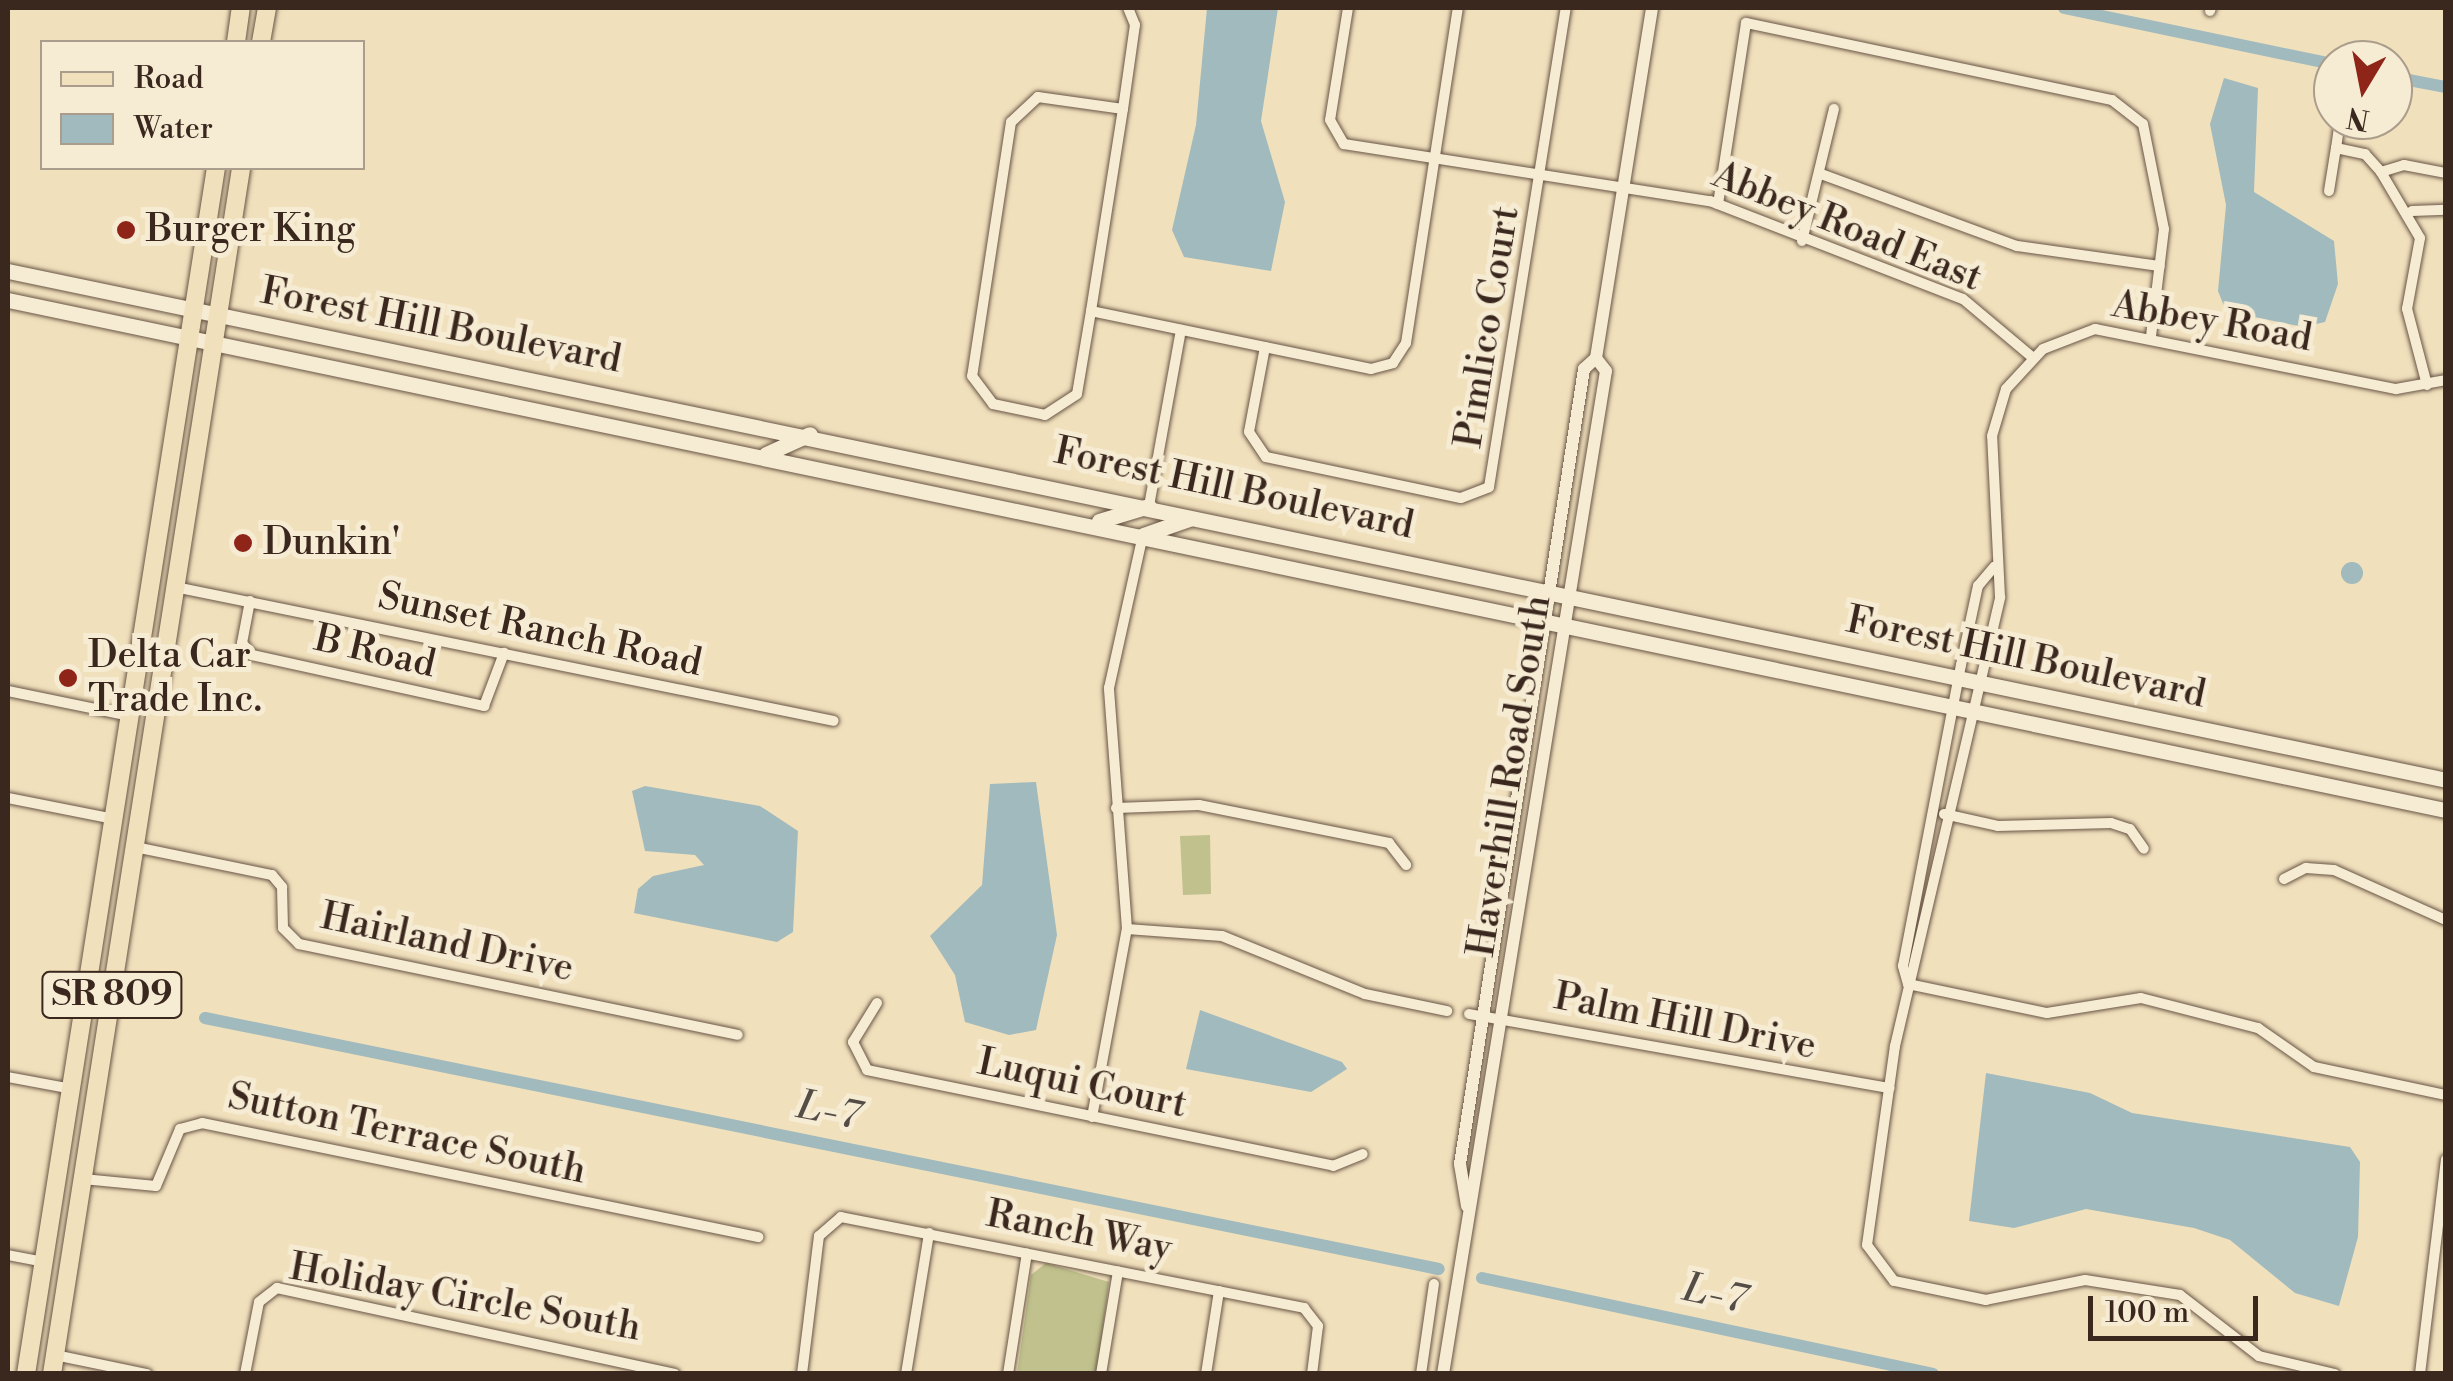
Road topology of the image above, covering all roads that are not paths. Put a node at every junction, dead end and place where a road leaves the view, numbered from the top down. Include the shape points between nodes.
1 (241, 8) edge
2 (267, 8) edge
3 (1128, 8) edge
4 (1348, 8) edge
5 (1458, 8) edge
6 (1566, 8) edge
7 (1652, 8) edge
8 (236, 40) edge
9 (261, 40) edge
10 (1123, 109) junction
11 (1834, 109) dead end
12 (2337, 140) edge
13 (2336, 148) junction
14 (1434, 159) junction
15 (216, 170) edge
16 (241, 170) edge
17 (2381, 172) junction
18 (2446, 173) edge
19 (1542, 174) junction
20 (1820, 174) junction
21 (1623, 186) junction
22 (2328, 192) dead end
23 (1718, 204) junction
24 (2446, 210) edge
25 (2412, 211) junction
26 (1802, 241) junction
27 (2160, 266) junction
28 (8, 271) edge
29 (8, 300) edge
30 (195, 309) junction
31 (1091, 312) junction
32 (219, 314) junction
33 (1181, 330) junction
34 (2151, 336) junction
35 (190, 337) junction
36 (214, 342) junction
37 (1265, 347) junction
38 (1596, 358) junction
39 (2032, 358) junction
40 (2446, 380) edge
41 (561, 383) junction
42 (2427, 385) junction
43 (518, 404) junction
44 (768, 425) junction
45 (810, 434) junction
46 (728, 446) junction
47 (766, 454) junction
48 (1150, 506) junction
49 (1213, 519) junction
50 (1080, 522) junction
51 (1142, 535) junction
52 (1994, 566) junction
53 (1550, 586) junction
54 (175, 588) junction
55 (1570, 591) junction
56 (250, 601) junction
57 (1544, 618) junction
58 (1565, 623) junction
59 (504, 653) junction
60 (1958, 678) junction
61 (1979, 684) junction
62 (8, 691) edge
63 (1954, 705) junction
64 (1974, 709) junction
65 (834, 721) dead end
66 (129, 723) junction
67 (2446, 780) edge
68 (8, 798) edge
69 (1116, 808) junction
70 (2446, 810) edge
71 (1942, 814) junction
72 (114, 819) junction
73 (136, 846) junction
74 (2144, 850) dead end
75 (1406, 865) dead end
76 (2284, 879) dead end
77 (2446, 920) edge
78 (1128, 929) junction
79 (91, 970) junction
80 (1908, 984) junction
81 (878, 1004) dead end
82 (1447, 1011) dead end
83 (1469, 1014) dead end
84 (1484, 1016) junction
85 (1501, 1019) junction
86 (738, 1035) dead end
87 (8, 1077) edge
88 (1890, 1088) junction
89 (72, 1089) junction
90 (2446, 1096) edge
91 (95, 1099) junction
92 (1092, 1117) junction
93 (1363, 1154) dead end
94 (62, 1156) junction
95 (2446, 1160) edge
96 (83, 1178) junction
97 (1467, 1206) junction
98 (929, 1233) junction
99 (758, 1237) dead end
100 (1027, 1253) junction
101 (8, 1255) edge
102 (45, 1262) junction
103 (68, 1266) junction
104 (1118, 1271) junction
105 (1434, 1284) dead end
106 (1219, 1291) junction
107 (54, 1357) edge
108 (26, 1374) edge
109 (147, 1374) edge
110 (244, 1374) edge
111 (675, 1374) edge
112 (802, 1374) edge
113 (906, 1374) edge
114 (1008, 1374) edge
115 (1102, 1374) edge
116 (1206, 1374) edge
117 (1312, 1374) edge
118 (1421, 1374) edge
119 (1443, 1374) edge
120 (2334, 1374) edge
121 (2420, 1374) edge

1 - 8 main road
2 - 9 main road
3 - 10 street via 1135,25
4 - 14 street, Abbey Road East via 1334,134 1357,149
5 - 14 street, Pimlico Court
6 - 19 street, Pimlico Court
7 - 21 street, Haverhill Road South
10 - 31 street
10 - 31 street via 1038,97 1010,122 974,388 993,404 1028,411 1068,406
11 - 20 street
12 - 13 street
13 - 17 street via 2365,154
13 - 22 street
14 - 19 street, Abbey Road East
14 - 37 street, Pimlico Court via 1399,358 1371,369
15 - 30 main road, SR 809
16 - 32 main road, SR 809
17 - 18 street via 2404,165
17 - 25 street
19 - 21 street, Abbey Road East
19 - 37 street, Pimlico Court via 1495,472 1483,492 1461,498 1259,453 1248,432
20 - 26 street
20 - 27 street via 2026,248
21 - 23 street, Abbey Road East
21 - 38 street, Haverhill Road South
23 - 26 street, Abbey Road East
23 - 27 street via 1746,24 2128,106 2146,132 2164,229
24 - 25 street
25 - 42 street via 2420,238 2407,309
26 - 39 street, Abbey Road East via 1971,303
27 - 34 street
28 - 30 main road, Forest Hill Boulevard
29 - 35 main road, Forest Hill Boulevard
30 - 32 main road, Forest Hill Boulevard
30 - 35 main road, SR 809
31 - 33 street, Pimlico Court
32 - 36 main road, SR 809
32 - 41 main road, Forest Hill Boulevard
33 - 37 street, Pimlico Court
33 - 48 street
34 - 39 street, Abbey Road via 2095,329
34 - 42 street, Abbey Road via 2396,389
35 - 36 main road, Forest Hill Boulevard
35 - 66 main road, SR 809
36 - 43 main road, Forest Hill Boulevard
36 - 54 main road, SR 809
38 - 53 street, Haverhill Road South via 1584,369
38 - 55 street, Haverhill Road South via 1606,371
39 - 52 street via 1994,420
40 - 42 street, Abbey Road
41 - 43 main road
41 - 44 main road, Forest Hill Boulevard
43 - 46 main road, Forest Hill Boulevard
44 - 45 main road, Forest Hill Boulevard
44 - 46 main road
45 - 47 main road
45 - 48 main road, Forest Hill Boulevard
46 - 47 main road, Forest Hill Boulevard
47 - 50 main road, Forest Hill Boulevard
48 - 49 main road, Forest Hill Boulevard
48 - 50 main road
49 - 51 main road
49 - 53 main road, Forest Hill Boulevard
50 - 51 main road, Forest Hill Boulevard
51 - 57 main road, Forest Hill Boulevard
51 - 69 street via 1109,688
52 - 60 street via 1978,586
52 - 61 street via 2000,597
53 - 55 main road, Forest Hill Boulevard
53 - 57 street, Haverhill Road South
54 - 56 street, Sunset Ranch Road
54 - 73 main road, SR 809
55 - 58 street, Haverhill Road South
55 - 60 main road, Forest Hill Boulevard
56 - 59 street, Sunset Ranch Road
56 - 59 street, B Road via 242,643 252,655 484,706
57 - 58 main road, Forest Hill Boulevard
57 - 84 street, Haverhill Road South
58 - 63 main road, Forest Hill Boulevard
58 - 85 street, Haverhill Road South
59 - 65 street, Sunset Ranch Road
60 - 61 main road, Forest Hill Boulevard
60 - 63 street
61 - 64 street
61 - 67 main road, Forest Hill Boulevard
62 - 66 street
63 - 64 main road, Forest Hill Boulevard
63 - 71 street
64 - 70 main road, Forest Hill Boulevard
64 - 71 street
66 - 72 main road, SR 809
66 - 73 main road via 126,824
68 - 72 street
69 - 75 street via 1199,805 1389,843
69 - 78 street
71 - 74 street via 2010,827 2111,823 2130,830
71 - 80 street
72 - 79 main road, SR 809
73 - 86 street, Hairland Drive via 272,875 282,887 283,928 299,944
73 - 91 main road, SR 809
76 - 77 street via 2306,868 2334,870
78 - 82 street via 1222,936 1365,994
78 - 92 street
79 - 89 main road, SR 809
79 - 91 main road via 102,988 87,1084
80 - 88 street
80 - 90 street via 2048,1014 2141,998 2258,1028 2314,1067
81 - 92 street, Luqui Court via 855,1027 853,1050 867,1070
83 - 84 street, Palm Hill Drive
84 - 85 street, Palm Hill Drive
84 - 97 street, Haverhill Road South via 1460,1164
85 - 88 street, Palm Hill Drive
85 - 97 street, Haverhill Road South
87 - 89 street
88 - 120 street via 1867,1244 1894,1281 1986,1300 2085,1280 2180,1295 2259,1356
89 - 94 main road, SR 809
91 - 96 main road, SR 809
92 - 93 street, Luqui Court via 1333,1166
94 - 102 main road, SR 809
94 - 103 main road via 69,1174 58,1250
95 - 121 street
96 - 99 street, Sutton Terrace South via 156,1186 180,1130 202,1122
96 - 103 main road, SR 809
97 - 119 street, Haverhill Road South
98 - 100 street, Ranch Way
98 - 112 street, Ranch Way via 841,1216 826,1222
98 - 113 street
100 - 104 street, Ranch Way
100 - 114 street
101 - 102 street
102 - 107 main road via 57,1279
102 - 108 main road, SR 809
103 - 107 main road, SR 809
104 - 106 street, Ranch Way
104 - 115 street
105 - 118 street
106 - 116 street
106 - 117 street, Ranch Way via 1316,1318
107 - 109 street
110 - 111 street, Holiday Circle South via 259,1302 277,1288

